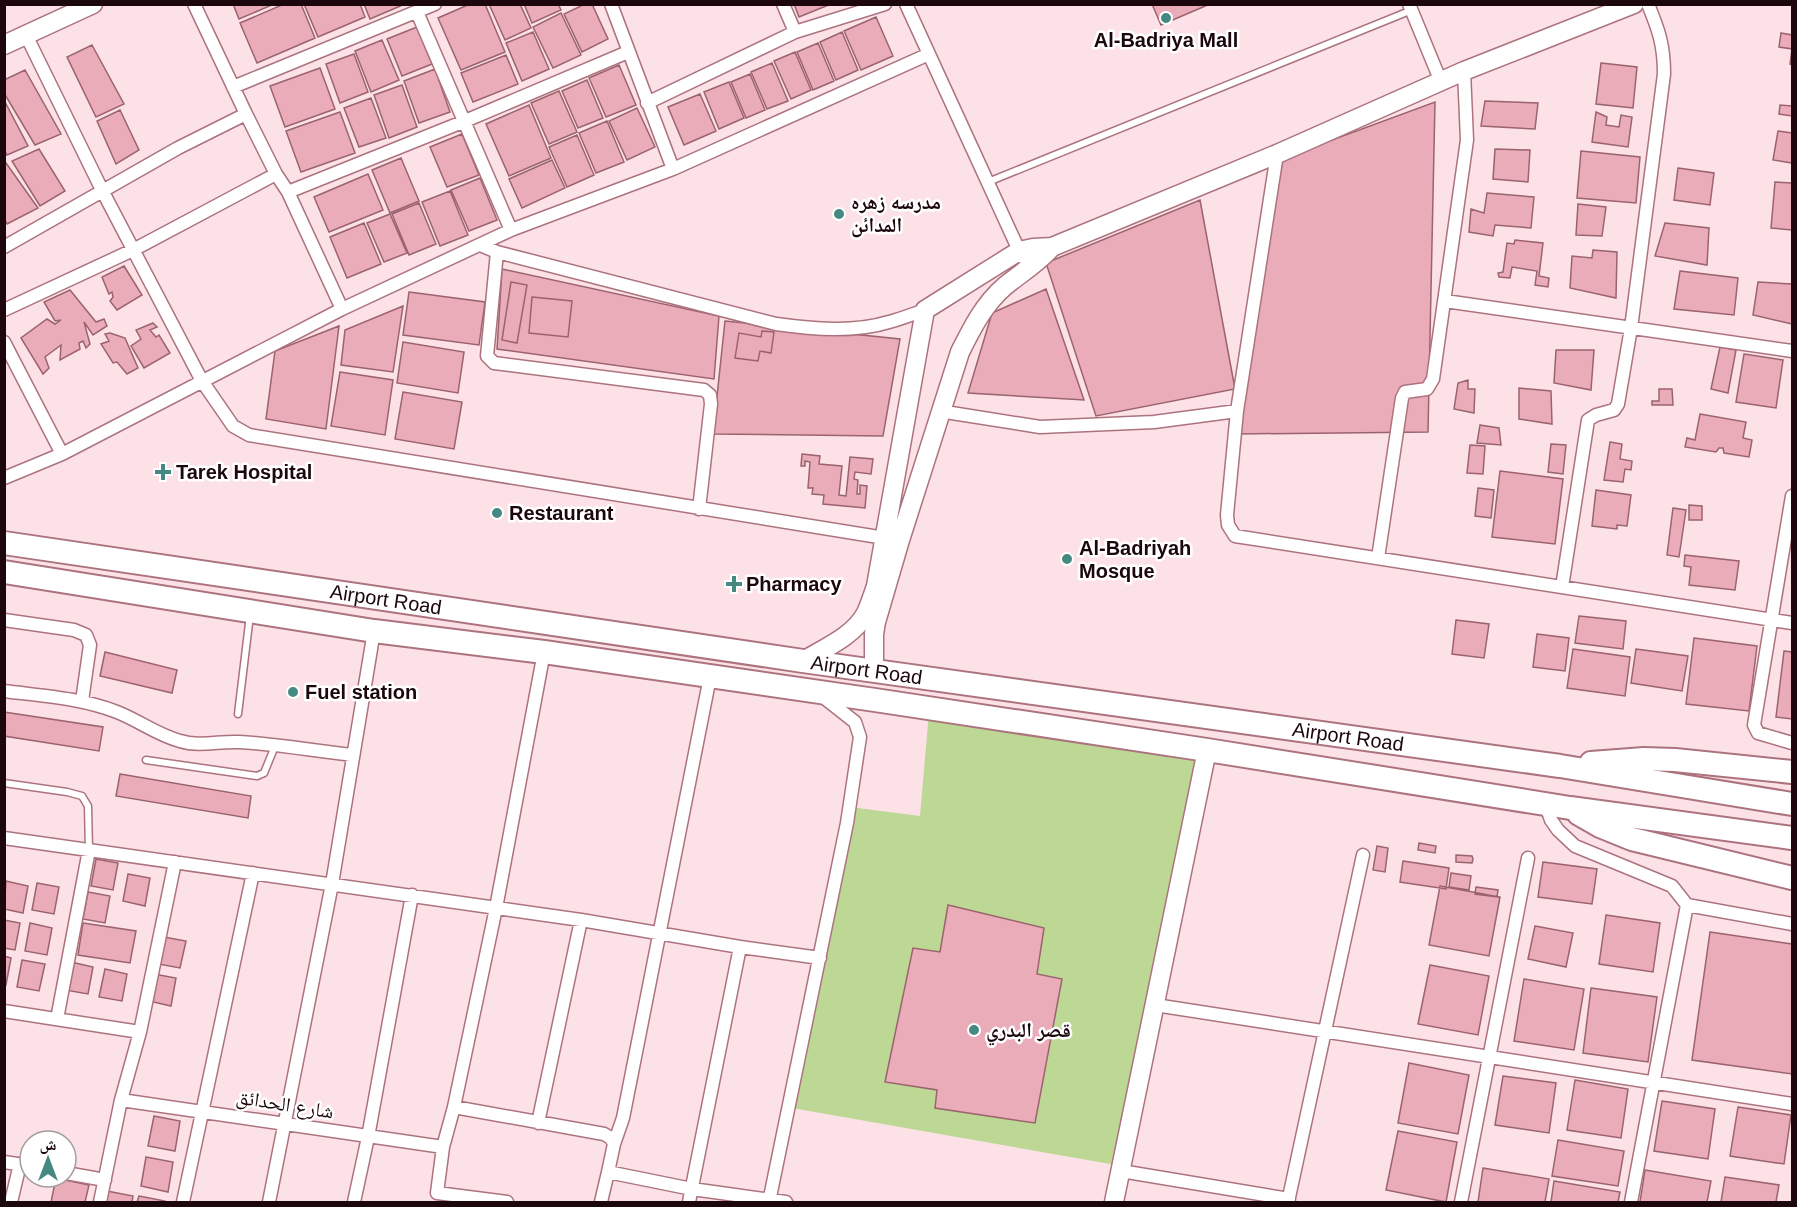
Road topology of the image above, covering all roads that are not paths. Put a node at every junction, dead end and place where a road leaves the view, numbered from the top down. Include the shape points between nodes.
1 (93, 4) edge
2 (194, 4) edge
3 (435, 4) edge
4 (610, 4) edge
5 (783, 4) edge
6 (885, 4) edge
7 (906, 4) edge
8 (1634, 4) edge
9 (1648, 4) edge
10 (1410, 7) edge
11 (417, 12) junction
12 (795, 32) junction
13 (26, 35) junction
14 (4, 45) edge
15 (628, 52) junction
16 (929, 54) junction
17 (1464, 71) junction
18 (1441, 82) junction
19 (233, 87) junction
20 (647, 103) junction
21 (246, 114) junction
22 (465, 122) junction
23 (1277, 154) junction
24 (673, 169) junction
25 (276, 174) junction
26 (988, 182) junction
27 (103, 192) junction
28 (288, 192) junction
29 (511, 230) junction
30 (480, 244) junction
31 (4, 247) edge
32 (1052, 248) junction
33 (133, 250) junction
34 (1019, 251) junction
35 (497, 252) junction
36 (1029, 269) junction
37 (1445, 301) junction
38 (342, 309) junction
39 (4, 310) edge
40 (925, 310) junction
41 (1631, 328) junction
42 (4, 342) edge
43 (1792, 351) edge
44 (202, 381) junction
45 (939, 411) junction
46 (1237, 411) junction
47 (62, 454) junction
48 (4, 478) edge
49 (1792, 496) edge
50 (699, 509) junction
51 (892, 539) junction
52 (4, 543) edge
53 (1378, 558) junction
54 (4, 572) edge
55 (1562, 587) junction
56 (251, 611) junction
57 (4, 620) edge
58 (1773, 620) junction
59 (1792, 622) edge
60 (374, 631) junction
61 (544, 652) junction
62 (803, 661) junction
63 (874, 672) junction
64 (710, 677) junction
65 (4, 691) edge
66 (816, 691) junction
67 (82, 701) junction
68 (238, 714) dead end
69 (1792, 742) edge
70 (275, 746) junction
71 (1208, 750) junction
72 (353, 755) junction
73 (146, 760) dead end
74 (1560, 766) junction
75 (1792, 772) edge
76 (4, 783) edge
77 (1545, 803) junction
78 (1792, 804) edge
79 (1570, 808) junction
80 (4, 838) edge
81 (1792, 838) edge
82 (89, 850) junction
83 (1363, 855) dead end
84 (1528, 858) dead end
85 (175, 862) junction
86 (253, 873) junction
87 (1792, 878) edge
88 (332, 884) junction
89 (412, 896) junction
90 (1687, 905) junction
91 (496, 908) junction
92 (581, 920) junction
93 (1792, 924) edge
94 (660, 932) junction
95 (740, 947) junction
96 (820, 958) junction
97 (1155, 1005) junction
98 (4, 1011) edge
99 (57, 1019) junction
100 (1325, 1031) junction
101 (140, 1032) junction
102 (1490, 1057) junction
103 (1655, 1082) junction
104 (121, 1100) junction
105 (1792, 1104) edge
106 (454, 1107) junction
107 (203, 1111) junction
108 (538, 1123) junction
109 (285, 1124) junction
110 (368, 1137) junction
111 (614, 1144) junction
112 (442, 1147) junction
113 (1121, 1171) junction
114 (609, 1172) junction
115 (78, 1175) edge
116 (105, 1180) junction
117 (18, 1184) edge
118 (693, 1189) junction
119 (435, 1198) edge
120 (769, 1201) edge
121 (1289, 1201) edge
122 (11, 1203) edge
123 (100, 1203) edge
124 (183, 1203) edge
125 (269, 1203) edge
126 (354, 1203) edge
127 (507, 1203) edge
128 (601, 1203) edge
129 (689, 1203) edge
130 (786, 1203) edge
131 (1114, 1203) edge
132 (1461, 1203) edge
133 (1631, 1203) edge

1 - 13 main road
2 - 19 street
3 - 11 street
4 - 15 street
5 - 12 street
6 - 12 street
7 - 16 street
8 - 17 main road
9 - 41 street via 1664,50 1664,74
10 - 18 street
10 - 26 lane
11 - 19 street
11 - 22 street
12 - 20 street
13 - 14 main road
13 - 27 street
15 - 20 street
15 - 22 street
16 - 24 street
16 - 26 street
17 - 18 main road
17 - 37 street via 1467,140
18 - 23 main road
19 - 21 street
20 - 24 street
21 - 25 street
21 - 27 street
22 - 28 street
22 - 29 street
23 - 32 main road
23 - 46 street
24 - 29 street
25 - 28 street
25 - 33 street
26 - 34 street
27 - 31 street
27 - 33 street
28 - 38 street
29 - 30 street
30 - 35 street
30 - 38 street
32 - 34 main road
32 - 36 main road
33 - 39 street
33 - 44 street
34 - 36 street
34 - 40 main road
35 - 40 street via 776,324 814,329 855,328 887,323
35 - 50 street via 487,356 494,363 704,390 710,395
36 - 45 main road via 992,299 972,327
37 - 41 street
37 - 53 street via 1431,385 1405,392 1402,398
38 - 44 street
40 - 51 main road
41 - 43 street
41 - 55 street via 1618,404 1614,410 1588,420
42 - 47 street
44 - 47 street
44 - 50 street via 233,426 249,435
45 - 46 street via 1040,427 1154,422
45 - 51 main road
46 - 53 street via 1227,515 1235,536
47 - 48 street
49 - 58 street
50 - 51 street
51 - 62 main road via 866,613 857,626
51 - 63 main road via 873,634
52 - 62 highway, Airport Road
53 - 55 street
54 - 56 highway, Airport Road
55 - 58 street
56 - 60 highway, Airport Road
56 - 68 lane
57 - 67 street via 86,635 90,645
58 - 59 street
58 - 69 street via 1754,725 1758,733
60 - 61 highway, Airport Road
60 - 72 street
61 - 64 highway, Airport Road
61 - 91 street
62 - 63 highway, Airport Road
63 - 74 highway, Airport Road
64 - 66 highway, Airport Road
64 - 94 street
65 - 67 street
66 - 71 highway, Airport Road
66 - 96 street via 851,718 861,737
67 - 70 street via 120,713 181,742
70 - 72 street
70 - 73 lane via 264,773 257,776
71 - 77 highway, Airport Road
71 - 97 main road
72 - 88 street
74 - 75 highway via 1644,759
74 - 78 highway, Airport Road
76 - 82 lane via 82,796 88,806
77 - 79 highway, Airport Road
77 - 90 street via 1551,820 1575,846 1672,885
79 - 81 highway, Airport Road
79 - 87 highway via 1632,839
80 - 82 street
82 - 85 street
82 - 99 street
83 - 100 street
84 - 102 street
85 - 86 street
85 - 101 street
86 - 88 street
86 - 107 street
88 - 89 street
88 - 109 street
89 - 91 street
89 - 110 street
90 - 93 street
90 - 103 street
91 - 92 street
91 - 106 street
92 - 94 street
92 - 108 street
94 - 95 street
94 - 111 street via 623,1118
95 - 96 street
95 - 118 street
96 - 120 street
97 - 100 street
97 - 113 main road
98 - 99 street
99 - 101 street
100 - 102 street
100 - 121 street
101 - 104 street
102 - 103 street
102 - 132 street
103 - 105 street
103 - 133 street
104 - 107 street, شارع الحدائق
104 - 116 street
106 - 108 street
106 - 112 street
107 - 109 street, شارع الحدائق
107 - 124 street
108 - 111 street via 599,1132
109 - 110 street, شارع الحدائق
109 - 125 street
110 - 112 street, شارع الحدائق
110 - 126 street
111 - 114 street
112 - 119 street
113 - 121 street
113 - 131 main road
114 - 118 street
114 - 128 street
115 - 116 street
116 - 123 street
117 - 122 street
118 - 120 street
118 - 129 street
119 - 127 street
120 - 130 street

